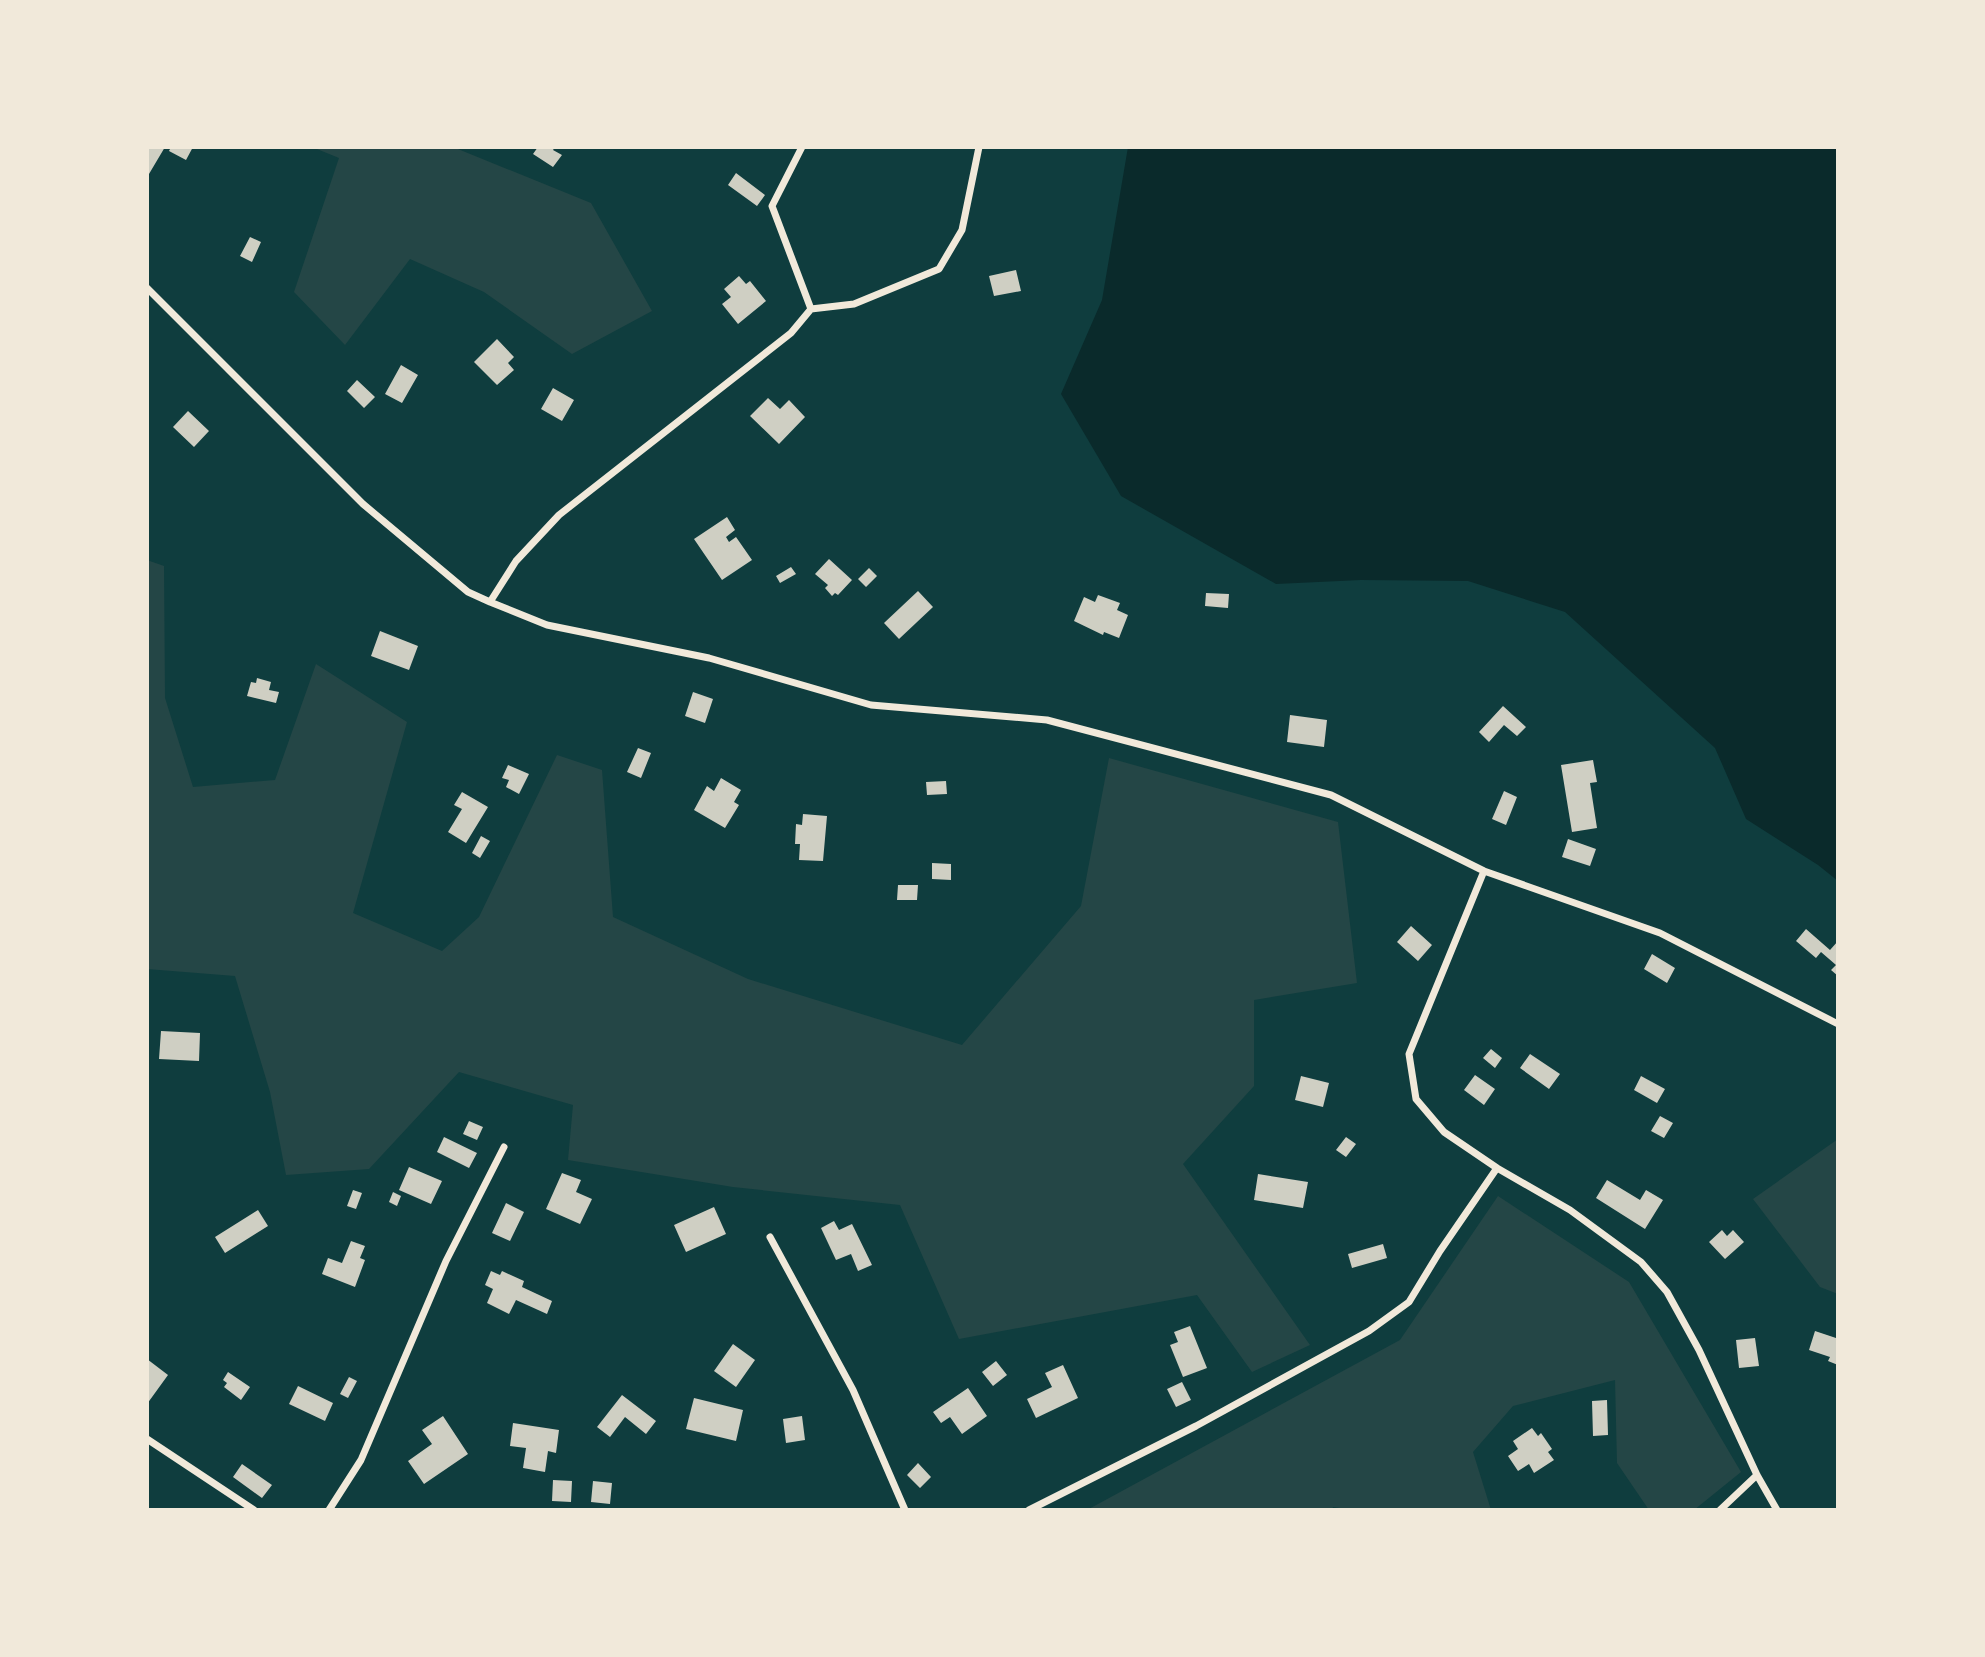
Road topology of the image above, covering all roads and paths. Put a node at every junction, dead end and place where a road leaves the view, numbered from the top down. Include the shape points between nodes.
1 (802, 147) edge
2 (979, 147) edge
3 (147, 288) edge
4 (811, 309) junction
5 (490, 602) junction
6 (1484, 871) junction
7 (1838, 1024) edge
8 (504, 1147) dead end
9 (1497, 1168) junction
10 (770, 1237) dead end
11 (147, 1439) edge
12 (1757, 1475) junction
13 (254, 1510) edge
14 (329, 1510) edge
15 (905, 1510) edge
16 (1029, 1510) edge
17 (1720, 1510) edge
18 (1777, 1510) edge

1 - 4 street via 772,206
2 - 4 street via 961,230 939,269 854,304
3 - 5 street via 363,504 468,592
4 - 5 street via 791,333 559,515 516,561
5 - 6 street via 547,625 709,658 871,705 1047,720 1331,795
6 - 7 street via 1660,933
6 - 9 street via 1409,1054 1416,1099 1444,1132
8 - 14 street via 446,1261 361,1460
9 - 12 street via 1570,1210 1641,1262 1667,1292
9 - 16 street via 1409,1303 1369,1331 1219,1413
10 - 15 street via 853,1390
11 - 13 street
12 - 17 street
12 - 18 street

